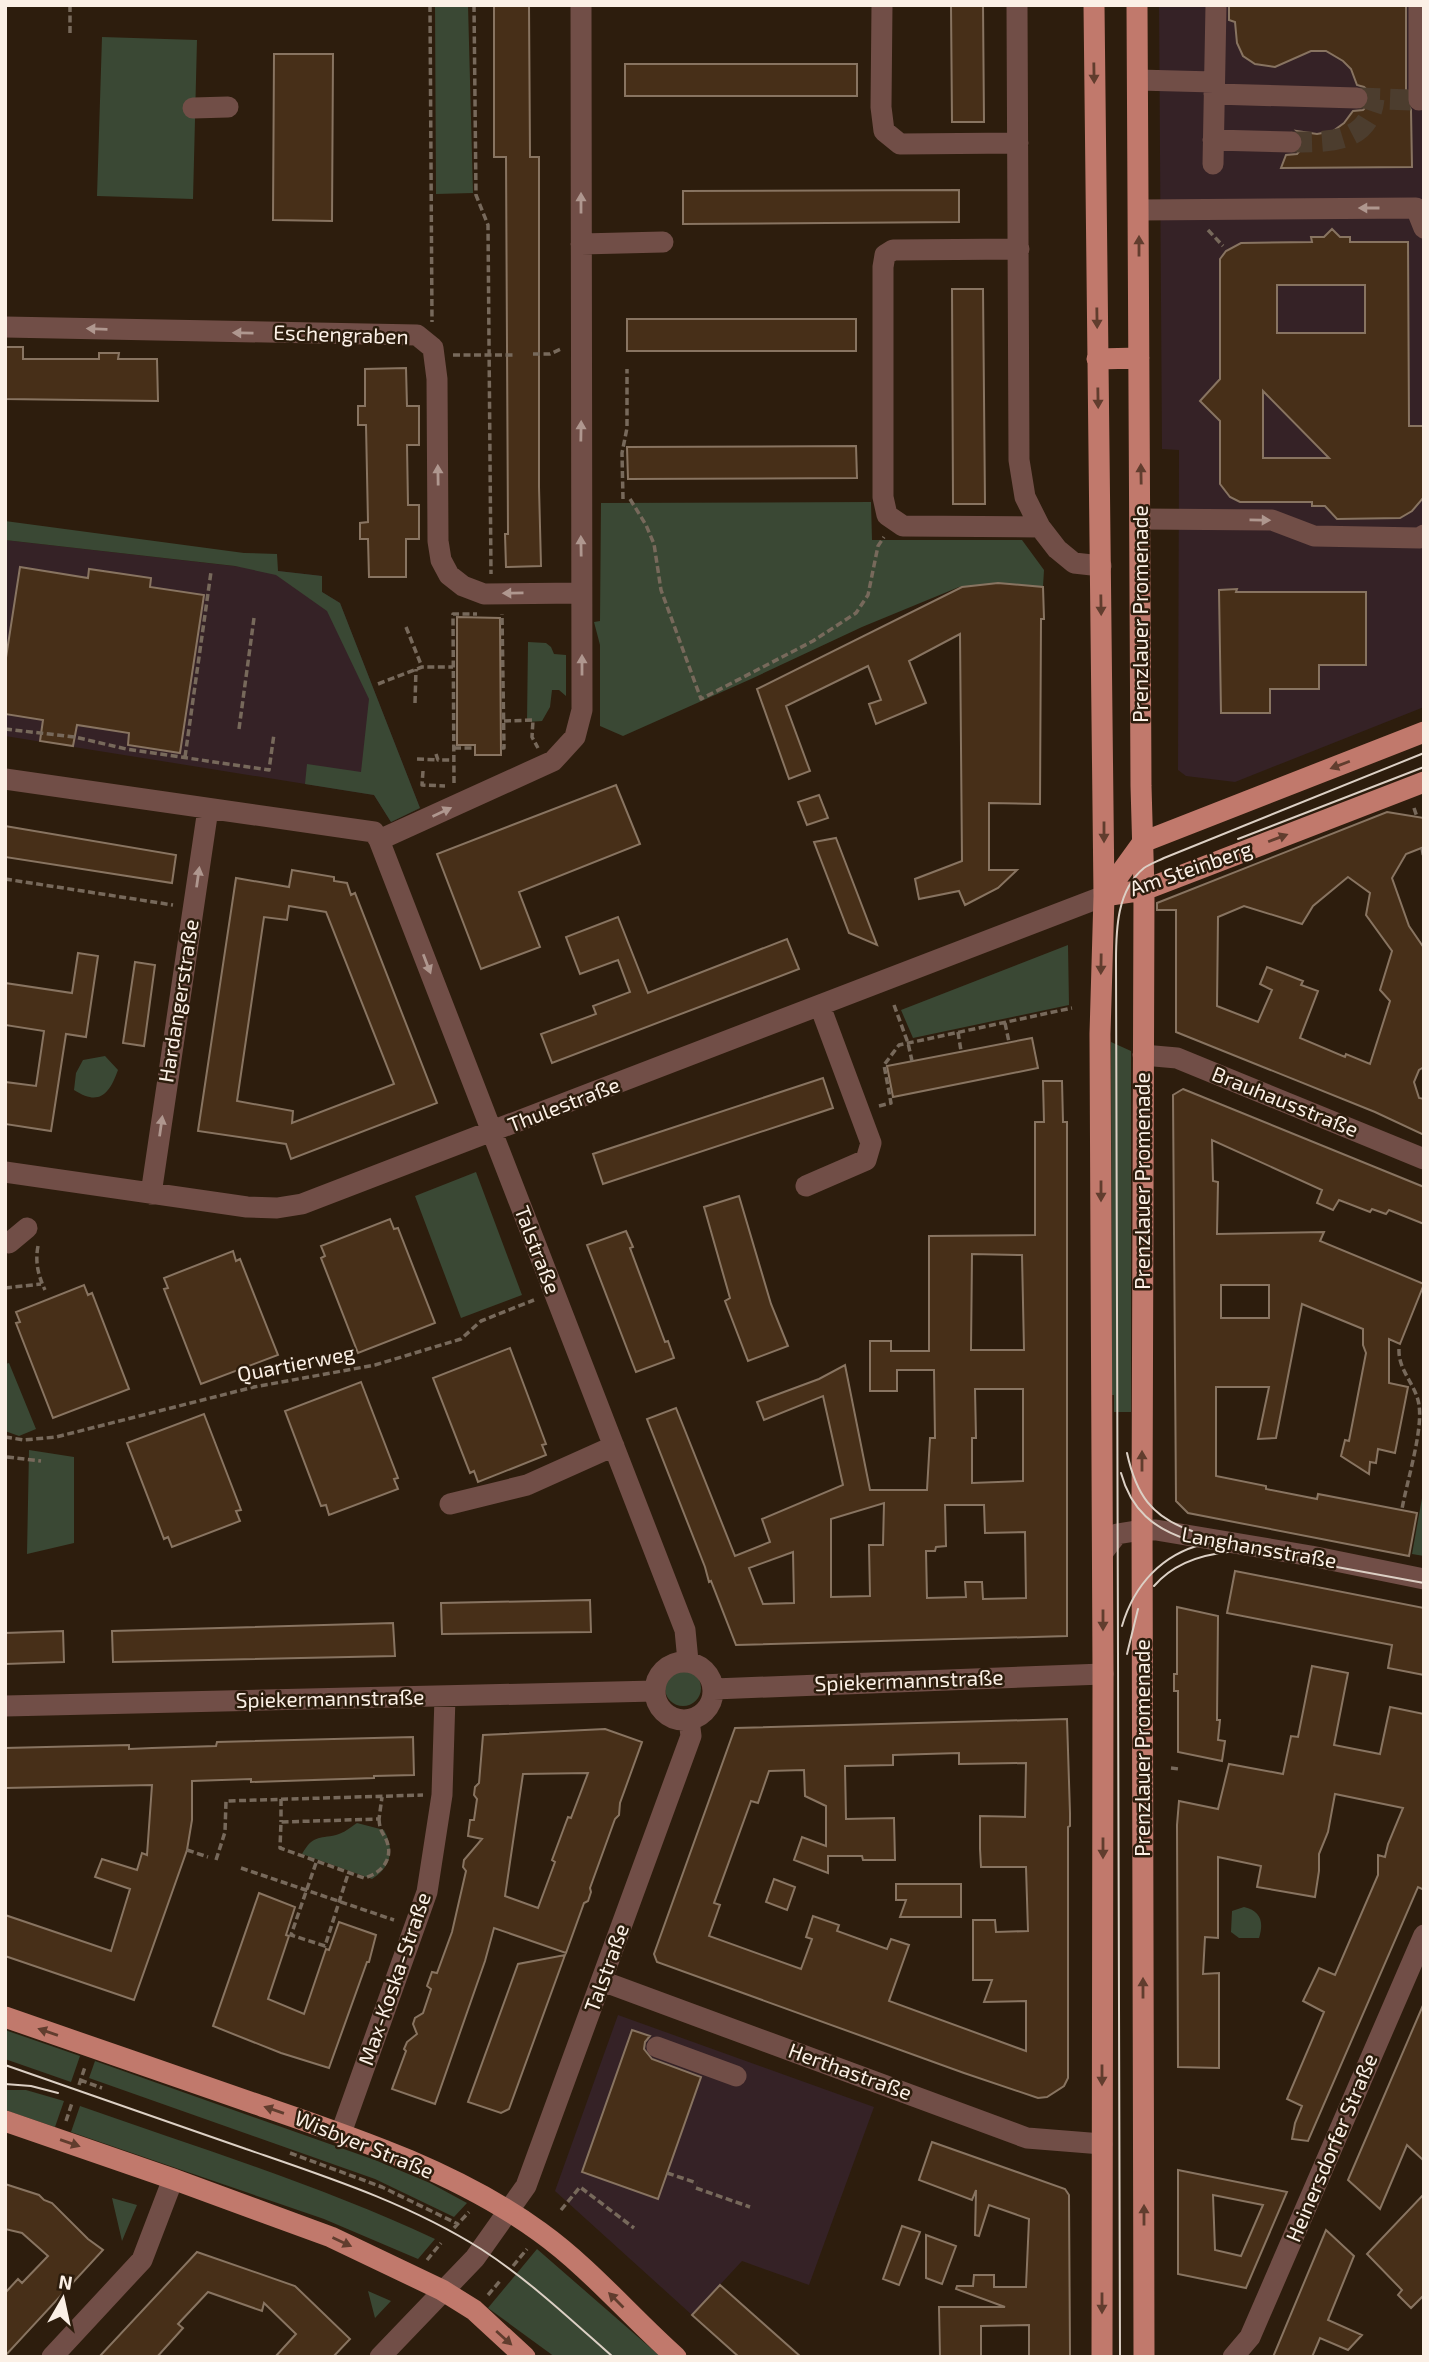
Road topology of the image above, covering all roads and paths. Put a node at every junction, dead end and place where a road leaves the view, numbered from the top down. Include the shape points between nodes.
1 (70, 5) edge
2 (430, 5) edge
3 (474, 5) edge
4 (581, 5) edge
5 (881, 5) edge
6 (1017, 5) edge
7 (1094, 5) edge
8 (1137, 5) edge
9 (1216, 5) edge
10 (1419, 5) edge
11 (70, 33) dead end
12 (1138, 80) junction
13 (1214, 88) junction
14 (1357, 98) tunnel mouth
15 (1418, 100) edge
16 (228, 107) dead end
17 (193, 108) dead end
18 (1213, 140) junction
19 (1291, 142) tunnel mouth
20 (1018, 143) junction
21 (1213, 164) dead end
22 (1139, 210) junction
23 (1424, 228) edge
24 (663, 242) dead end
25 (582, 244) junction
26 (1019, 249) junction
27 (5, 327) edge
28 (581, 338) junction
29 (433, 352) junction
30 (489, 355) junction
31 (514, 355) dead end
32 (533, 355) dead end
33 (1139, 358) junction
34 (1097, 359) junction
35 (627, 369) dead end
36 (623, 499) dead end
37 (630, 499) dead end
38 (1141, 519) junction
39 (893, 520) junction
40 (1040, 527) junction
41 (1424, 535) edge
42 (1101, 566) junction
43 (211, 572) dead end
44 (582, 593) junction
45 (490, 604) junction
46 (206, 610) junction
47 (213, 611) dead end
48 (502, 614) dead end
49 (254, 618) dead end
50 (406, 627) dead end
51 (198, 665) junction
52 (205, 666) dead end
53 (422, 667) junction
54 (453, 667) junction
55 (416, 669) junction
56 (378, 684) dead end
57 (415, 703) dead end
58 (504, 721) junction
59 (5, 729) edge
60 (239, 729) dead end
61 (1424, 732) edge
62 (274, 734) dead end
63 (454, 748) junction
64 (475, 748) dead end
65 (501, 748) dead end
66 (540, 752) dead end
67 (436, 754) dead end
68 (185, 757) junction
69 (417, 759) dead end
70 (438, 760) junction
71 (454, 760) junction
72 (423, 771) dead end
73 (5, 779) edge
74 (1424, 782) edge
75 (454, 786) junction
76 (454, 792) dead end
77 (208, 809) junction
78 (379, 840) junction
79 (1143, 842) junction
80 (1422, 848) dead end
81 (1424, 859) edge
82 (5, 879) edge
83 (1144, 890) junction
84 (1104, 896) junction
85 (179, 906) dead end
86 (894, 1005) dead end
87 (820, 1006) junction
88 (1072, 1008) dead end
89 (1005, 1023) junction
90 (958, 1032) junction
91 (1009, 1042) dead end
92 (908, 1043) junction
93 (961, 1051) dead end
94 (1143, 1055) junction
95 (912, 1061) dead end
96 (859, 1112) junction
97 (492, 1132) junction
98 (1424, 1159) edge
99 (5, 1172) edge
100 (806, 1185) dead end
101 (151, 1194) junction
102 (33, 1234) joint
103 (9, 1243) dead end
104 (42, 1284) junction
105 (5, 1287) edge
106 (45, 1290) dead end
107 (544, 1296) junction
108 (1399, 1349) dead end
109 (5, 1437) edge
110 (614, 1446) junction
111 (7, 1457) edge
112 (41, 1461) dead end
113 (450, 1504) dead end
114 (1402, 1509) dead end
115 (1142, 1530) junction
116 (1103, 1552) junction
117 (1424, 1579) edge
118 (688, 1661) junction
119 (1103, 1674) junction
120 (714, 1689) junction
121 (655, 1691) junction
122 (445, 1697) junction
123 (5, 1706) edge
124 (689, 1720) junction
125 (1171, 1768) dead end
126 (1179, 1769) dead end
127 (442, 1795) junction
128 (382, 1797) junction
129 (281, 1799) junction
130 (379, 1819) junction
131 (281, 1822) junction
132 (187, 1850) dead end
133 (208, 1857) dead end
134 (216, 1860) dead end
135 (316, 1863) junction
136 (241, 1868) dead end
137 (348, 1874) junction
138 (306, 1891) junction
139 (338, 1902) junction
140 (416, 1928) junction
141 (1424, 1935) edge
142 (602, 1981) junction
143 (5, 2017) edge
144 (657, 2048) dead end
145 (88, 2059) dead end
146 (736, 2076) dead end
147 (102, 2088) dead end
148 (72, 2104) dead end
149 (5, 2121) edge
150 (63, 2130) dead end
151 (341, 2133) junction
152 (1102, 2144) junction
153 (290, 2153) dead end
154 (667, 2173) dead end
155 (173, 2179) junction
156 (474, 2207) dead end
157 (750, 2207) dead end
158 (561, 2210) dead end
159 (508, 2212) junction
160 (458, 2224) junction
161 (454, 2228) dead end
162 (634, 2228) dead end
163 (441, 2243) dead end
164 (531, 2245) dead end
165 (426, 2261) dead end
166 (513, 2266) dead end
167 (500, 2281) dead end
168 (442, 2290) junction
169 (483, 2300) dead end
170 (52, 2357) edge
171 (380, 2357) edge
172 (525, 2357) edge
173 (676, 2357) edge
174 (1102, 2357) edge
175 (1144, 2357) edge
176 (1233, 2357) edge

1 - 11 path
2 - 29 path
3 - 30 path via 477,195 488,225
25 -> 4 street
5 - 20 street via 884,131 900,144
6 - 20 street, Prenzlauer Promenade
7 -> 34 main road, Prenzlauer Promenade
8 - 12 main road, Prenzlauer Promenade
9 - 13 street
10 - 15 street
12 - 13 street
12 - 22 main road, Prenzlauer Promenade
13 - 14 street
13 - 18 street
16 - 17 street
18 - 19 street
18 - 21 street
20 - 26 street, Prenzlauer Promenade
23 -> 22 street via 1416,208
33 -> 22 main road, Prenzlauer Promenade
24 - 25 street
25 - 28 street
26 - 39 street via 893,250 885,255 883,497 887,515
26 - 40 street, Prenzlauer Promenade via 1019,460 1025,497
29 -> 27 street, Eschengraben via 417,335
28 - 32 path via 550,354
44 -> 28 street
29 - 30 path
45 -> 29 street, Eschengraben via 484,594 449,575 441,559
30 - 31 path
30 - 45 path
33 - 34 main road
38 -> 33 main road, Prenzlauer Promenade
34 -> 42 main road, Prenzlauer Promenade
35 - 36 path
37 - 39 path via 654,544 661,590 701,699 856,614 868,595 878,546
38 -> 41 street via 1272,520 1314,536
38 - 79 main road, Prenzlauer Promenade
39 - 40 street via 903,527
40 - 42 street, Prenzlauer Promenade via 1074,563
42 -> 84 main road, Prenzlauer Promenade
43 - 46 path
44 -> 45 street, Eschengraben
78 -> 44 street via 553,761 575,737 582,710
45 - 54 path via 470,616 453,614
46 - 47 path
46 - 51 path
48 - 58 path
49 - 60 path
50 - 53 path
51 - 52 path
51 - 68 path
53 - 54 path
53 - 55 path
54 - 63 path
55 - 56 path
55 - 57 path
58 - 65 path
58 - 66 path via 533,720 532,737
59 - 68 path
61 -> 79 main road, Am Steinberg
62 - 68 path via 269,769
63 - 64 path
63 - 71 path
67 - 70 path
69 - 70 path
70 - 71 path
71 - 75 path
72 - 75 path via 422,785
73 - 77 street
83 -> 74 main road, Am Steinberg
75 - 76 path
77 - 78 street via 374,832
101 -> 77 street, Hardangerstraße
78 -> 97 street, Talstraße
79 - 83 main road, Prenzlauer Promenade
79 - 84 main road, Am Steinberg
80 - 81 path
82 - 85 path
83 - 84 main road, Am Steinberg
83 - 94 main road, Prenzlauer Promenade
84 - 87 street, Thulestraße
84 -> 116 main road, Prenzlauer Promenade via 1100,1034
86 - 92 path
87 - 96 street
87 - 97 street, Thulestraße
88 - 89 path
89 - 90 path
89 - 91 path
90 - 92 path
90 - 93 path
92 - 95 path
92 - 96 path via 899,1045 884,1065 891,1103
94 - 98 street, Brauhausstraße via 1177,1058
115 -> 94 main road, Prenzlauer Promenade
96 - 100 street via 871,1143 866,1160
97 - 101 street, Thulestraße via 289,1207 247,1207
97 - 107 street, Talstraße
99 - 101 street, Thulestraße
102 - 103 street
102 - 104 path
104 - 105 path
104 - 106 path
107 - 109 path, Quartierweg via 481,1321 461,1339 374,1365 254,1387 56,1437
107 - 110 street, Talstraße
108 - 114 path via 1420,1419
110 - 113 street via 527,1485
110 - 118 street, Talstraße via 685,1630
111 - 112 path
115 - 116 street, Langhansstraße via 1117,1534
115 - 117 street, Langhansstraße via 1268,1548
175 -> 115 main road, Prenzlauer Promenade
116 -> 119 main road, Prenzlauer Promenade
118 - 120 street via 706,1670
118 - 121 street via 661,1672
119 - 120 street, Spiekermannstraße
119 -> 152 main road, Prenzlauer Promenade
120 - 124 street via 707,1709
121 - 122 street, Spiekermannstraße
121 - 124 street via 656,1701 669,1716
122 - 123 street, Spiekermannstraße
122 - 127 street, Max-Koska-Straße
124 - 142 street, Talstraße via 691,1736
125 - 126 path
127 - 128 path
127 - 140 street, Max-Koska-Straße via 427,1892
128 - 129 path
128 - 130 path
129 - 131 path
129 - 134 path via 226,1801 225,1832
130 - 131 path
130 - 137 path via 380,1832 388,1843 382,1869 364,1878
131 - 135 path via 280,1848
132 - 133 path
135 - 137 path
135 - 138 path
136 - 138 path
137 - 139 path
138 - 139 path
138 - 139 path via 291,1935 325,1946
139 - 140 path
140 - 151 street, Max-Koska-Straße
141 - 176 street, Heinersdorfer Straße via 1250,2337
142 - 152 street, Herthastraße via 1027,2138
142 - 159 street, Talstraße via 526,2186
151 -> 143 main road, Wisbyer Straße
144 - 146 street
145 - 147 path via 79,2083
148 - 150 path
149 -> 155 main road
151 - 159 main road, Wisbyer Straße via 423,2166
152 -> 174 main road, Prenzlauer Promenade
153 - 160 path via 382,2187
154 - 157 path
155 -> 168 main road via 331,2237
155 - 170 street via 142,2260
156 - 160 path
158 - 162 path via 580,2187
159 - 168 street, Talstraße via 475,2258
173 -> 159 main road, Wisbyer Straße via 578,2262
160 - 161 path
163 - 165 path
164 - 166 path
167 - 169 path
168 - 171 street, Talstraße
168 -> 172 main road via 474,2311

